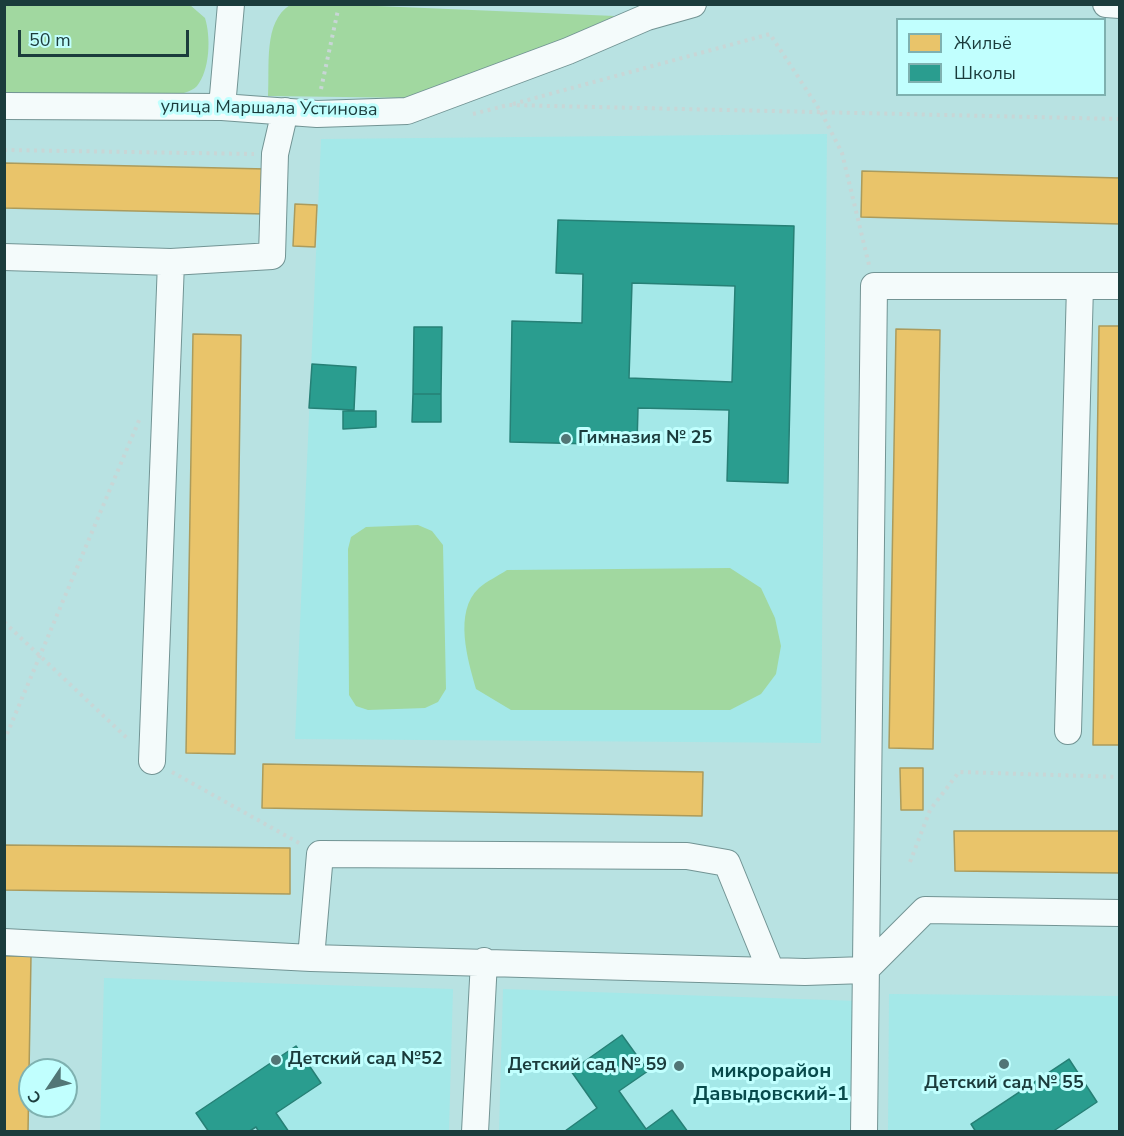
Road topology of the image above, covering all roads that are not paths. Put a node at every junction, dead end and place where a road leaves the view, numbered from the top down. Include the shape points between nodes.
1 (231, 4) edge
2 (693, 4) edge
3 (1106, 4) edge
4 (1119, 5) edge
5 (4, 106) edge
6 (222, 107) junction
7 (285, 111) junction
8 (4, 257) edge
9 (171, 262) junction
10 (1080, 286) junction
11 (1119, 286) edge
12 (1068, 731) dead end
13 (152, 761) dead end
14 (1119, 913) edge
15 (4, 942) edge
16 (311, 958) junction
17 (484, 961) junction
18 (865, 970) junction
19 (771, 971) junction
20 (475, 1131) edge
21 (864, 1131) edge

1 - 6 street
2 - 7 street, улица Маршала Устинова via 647,17 406,111
3 - 4 street
5 - 6 street, улица Маршала Устинова
6 - 7 street, улица Маршала Устинова
7 - 9 street via 275,154 272,256
8 - 9 street
9 - 13 street
10 - 11 street
10 - 12 street
10 - 18 street via 874,286
14 - 18 street via 925,910
15 - 16 street
16 - 17 street
16 - 19 street via 320,854 687,856 727,863
17 - 19 street
17 - 20 street
18 - 19 street
18 - 21 street

